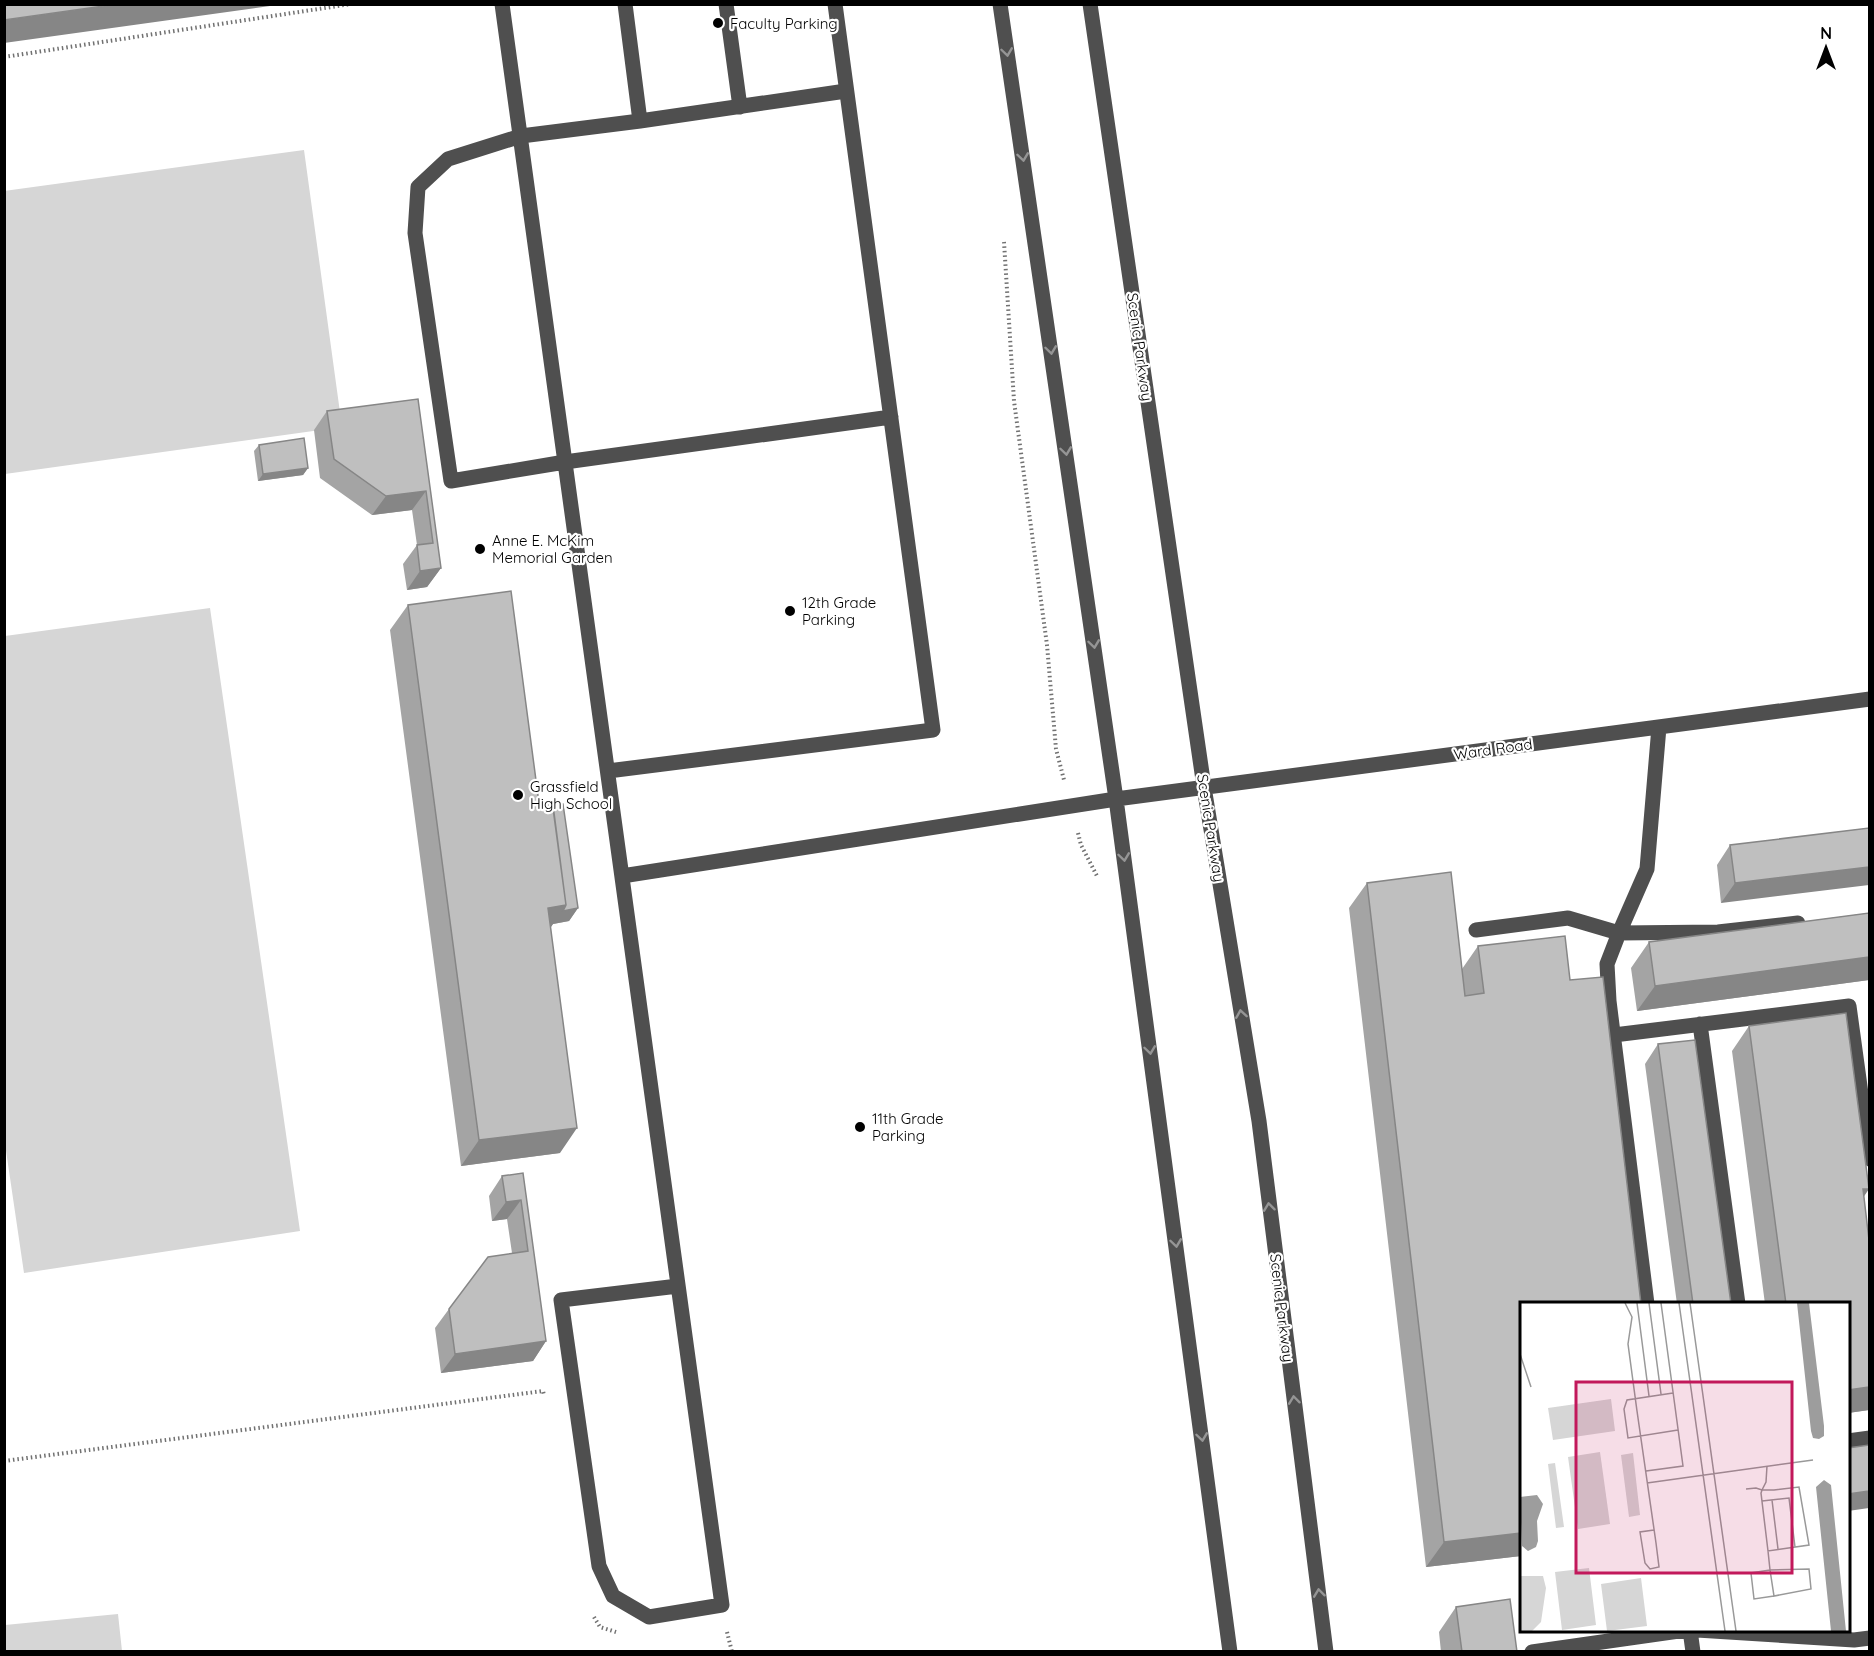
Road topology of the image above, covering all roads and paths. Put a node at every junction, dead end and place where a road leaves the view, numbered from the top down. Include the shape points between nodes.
1 (351, 4) edge
2 (502, 4) edge
3 (625, 4) edge
4 (726, 4) edge
5 (835, 4) edge
6 (1000, 4) edge
7 (1090, 4) edge
8 (4, 57) edge
9 (846, 91) junction
10 (740, 106) junction
11 (640, 121) junction
12 (521, 136) junction
13 (891, 417) junction
14 (565, 462) junction
15 (1869, 699) edge
16 (1659, 727) junction
17 (608, 771) junction
18 (1204, 787) junction
19 (1116, 799) junction
20 (622, 876) junction
21 (1811, 921) edge
22 (1476, 930) dead end
23 (1618, 933) junction
24 (1700, 1024) junction
25 (1614, 1035) junction
26 (1869, 1159) edge
27 (678, 1286) junction
28 (1647, 1302) edge
29 (1738, 1302) edge
30 (543, 1391) dead end
31 (1869, 1438) edge
32 (1850, 1441) edge
33 (4, 1461) edge
34 (1674, 1632) edge
35 (1688, 1632) edge
36 (1728, 1632) edge
37 (1869, 1638) edge
38 (1230, 1652) edge
39 (1326, 1652) edge
40 (1532, 1652) edge
41 (1693, 1652) edge

1 - 8 path
2 - 12 street
3 - 11 street
4 - 10 street
5 - 9 street
6 -> 19 street
7 - 18 street, Scenic Parkway
9 - 10 street
9 - 13 street
10 - 11 street
11 - 12 street
12 - 14 street
12 - 14 street via 448,159 418,186 415,233 451,481
13 - 14 street
13 - 17 street via 933,730
14 - 17 street
15 - 16 street, Ward Road
16 - 18 street, Ward Road
16 - 23 street via 1647,869
17 - 20 street
18 - 19 street, Ward Road
39 -> 18 street, Scenic Parkway via 1259,1121
19 - 20 street, Ward Road
19 -> 38 street
20 - 27 street
21 - 23 street via 1718,932
22 - 23 street via 1568,918
23 - 25 street via 1607,964
24 - 25 street
24 - 26 street via 1849,1006
24 - 29 street
25 - 28 street
27 - 27 street via 722,1605 649,1617 613,1596 599,1566 561,1300
30 - 33 path
31 - 32 street
34 - 40 street
35 - 41 street
36 - 37 street

